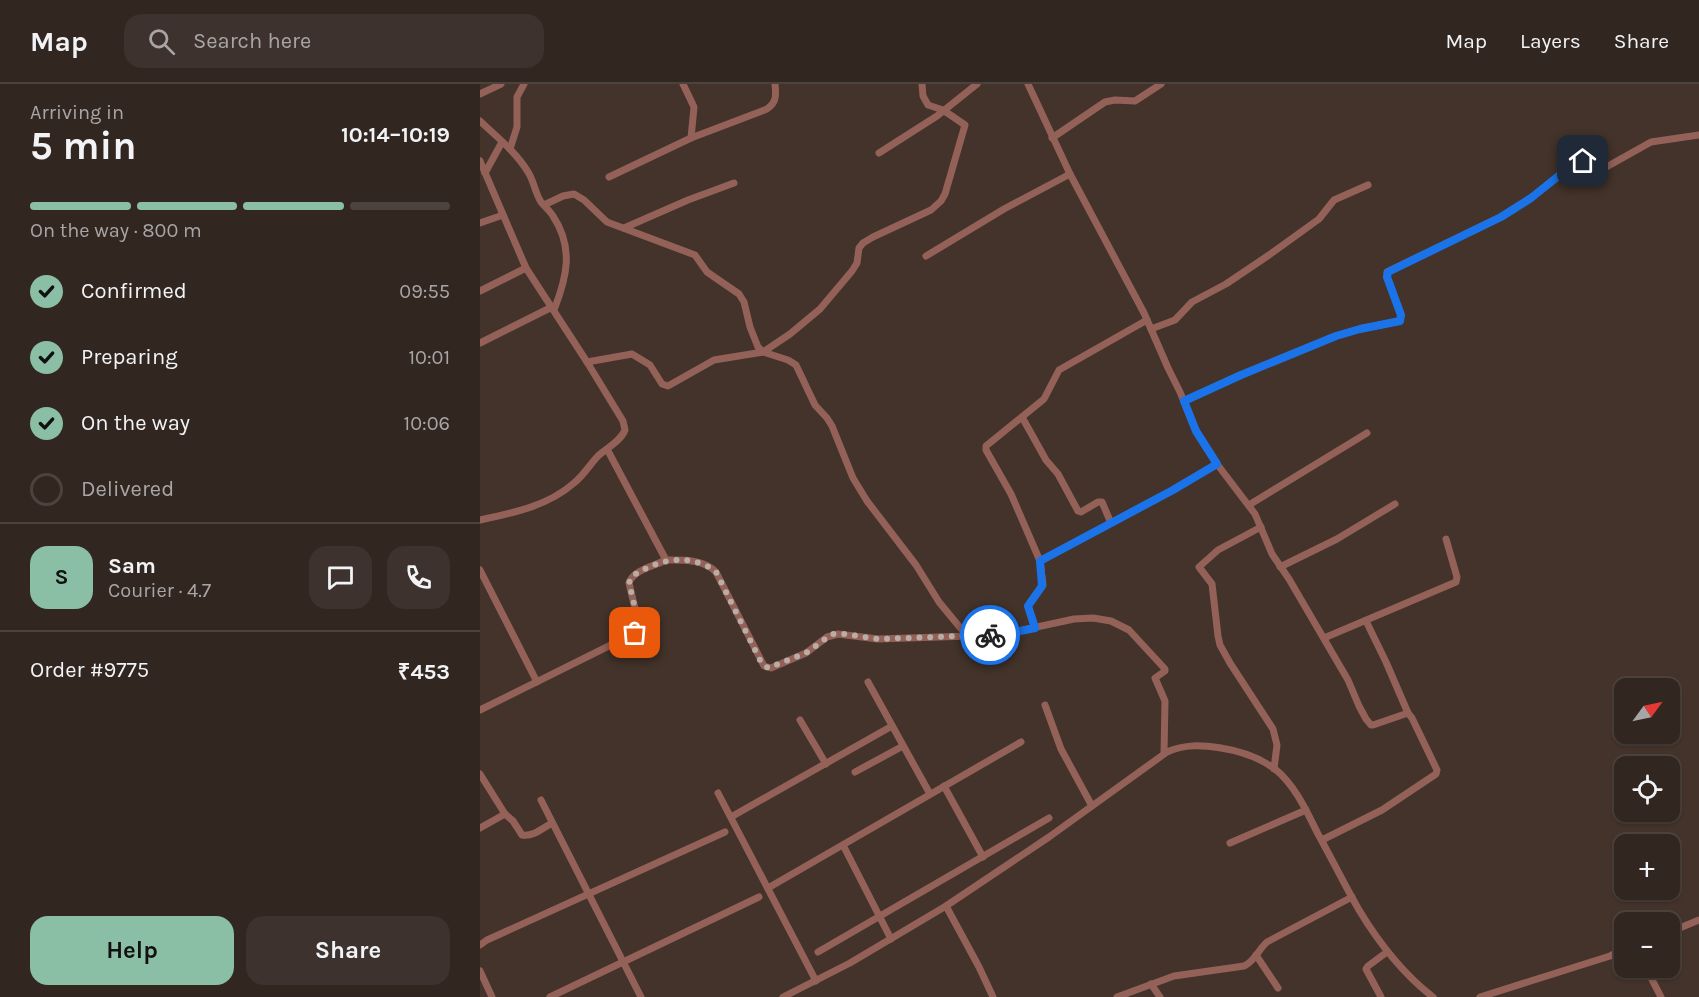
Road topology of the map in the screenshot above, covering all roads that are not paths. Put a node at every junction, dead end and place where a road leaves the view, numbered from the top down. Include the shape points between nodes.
1 (501, 84) edge
2 (524, 84) edge
3 (683, 84) edge
4 (775, 84) edge
5 (922, 84) edge
6 (977, 84) edge
7 (1028, 84) edge
8 (1161, 84) edge
9 (480, 94) edge
10 (943, 110) junction
11 (480, 121) edge
12 (1699, 135) edge
13 (692, 138) junction
14 (1052, 138) junction
15 (502, 142) junction
16 (510, 150) junction
17 (879, 153) dead end
18 (480, 161) edge
19 (485, 173) junction
20 (1070, 174) junction
21 (609, 177) dead end
22 (734, 183) dead end
23 (1368, 185) dead end
24 (544, 205) junction
25 (503, 215) junction
26 (480, 223) edge
27 (624, 228) junction
28 (926, 256) dead end
29 (526, 268) junction
30 (480, 291) edge
31 (553, 308) junction
32 (1147, 320) junction
33 (1151, 329) junction
34 (480, 344) edge
35 (763, 352) junction
36 (588, 362) junction
37 (1184, 401) junction
38 (1022, 417) junction
39 (1367, 433) dead end
40 (607, 448) junction
41 (1217, 464) junction
42 (1395, 504) dead end
43 (1249, 505) junction
44 (480, 520) edge
45 (1111, 523) junction
46 (1261, 528) junction
47 (1446, 539) dead end
48 (666, 560) junction
49 (1040, 561) junction
50 (1280, 567) junction
51 (480, 570) edge
52 (1366, 621) junction
53 (1035, 628) junction
54 (967, 636) junction
55 (1324, 638) junction
56 (537, 682) junction
57 (868, 682) dead end
58 (1045, 705) dead end
59 (480, 710) edge
60 (1408, 713) junction
61 (800, 720) dead end
62 (892, 726) junction
63 (1021, 742) dead end
64 (903, 746) junction
65 (1164, 753) junction
66 (826, 764) junction
67 (1274, 769) junction
68 (855, 772) dead end
69 (480, 774) edge
70 (944, 786) junction
71 (718, 793) dead end
72 (930, 795) junction
73 (541, 800) dead end
74 (1092, 806) junction
75 (1306, 810) junction
76 (505, 814) junction
77 (730, 817) junction
78 (1049, 818) dead end
79 (552, 823) junction
80 (480, 828) edge
81 (725, 832) dead end
82 (1322, 840) junction
83 (1230, 843) dead end
84 (843, 845) junction
85 (983, 857) junction
86 (768, 888) junction
87 (588, 894) junction
88 (759, 897) dead end
89 (1352, 897) junction
90 (946, 906) junction
91 (880, 917) junction
92 (1699, 920) edge
93 (1680, 928) edge
94 (891, 939) junction
95 (480, 945) edge
96 (818, 952) dead end
97 (1387, 952) junction
98 (1614, 954) edge
99 (1256, 955) junction
100 (622, 962) junction
101 (480, 971) edge
102 (1651, 978) edge
103 (816, 981) junction
104 (1151, 984) junction
105 (1278, 988) dead end
106 (1379, 996) edge
107 (492, 997) edge
108 (550, 997) edge
109 (641, 997) edge
110 (783, 997) edge
111 (993, 997) edge
112 (1117, 997) edge
113 (1160, 997) edge
114 (1433, 997) edge
115 (1480, 997) edge
116 (1661, 997) edge

1 - 9 street
2 - 16 street via 518,97 517,127
3 - 13 street via 694,107
4 - 13 street via 775,103 767,109
5 - 10 street via 928,105
6 - 10 street
7 - 14 street
8 - 14 street via 1135,101 1105,102
10 - 17 street
10 - 35 street via 966,126 941,201 925,214 863,243 855,267 820,309
11 - 15 street
12 - 37 street via 1651,142 1601,170 1583,161 1576,162 1501,217 1388,272 1400,321 1336,336
13 - 21 street
14 - 20 street
15 - 16 street
15 - 19 street
16 - 24 street via 528,172
18 - 19 street
19 - 25 street
20 - 28 street
20 - 32 street
22 - 27 street
23 - 33 street via 1336,199 1319,219 1242,274 1192,302 1175,320
24 - 27 street via 574,194 603,220
24 - 31 street via 556,222 566,252 565,277
25 - 26 street
25 - 29 street
27 - 35 street via 692,253 707,272 736,291 744,302 756,344
29 - 30 street
29 - 31 street
31 - 34 street
31 - 36 street
32 - 33 street
32 - 38 street via 1059,370 1044,399
33 - 37 street
35 - 36 street via 714,360 668,386 662,384 650,364 632,354
35 - 54 street via 796,365 815,405 830,421 864,496
36 - 40 street via 625,426 624,434
37 - 41 street via 1196,431
38 - 45 street via 1078,511 1102,502
38 - 49 street via 986,447
39 - 43 street
40 - 44 street via 574,483 549,499 517,512
40 - 48 street
41 - 43 street
41 - 45 street
42 - 50 street
43 - 46 street
45 - 49 street
46 - 50 street
46 - 67 street via 1218,550 1199,567 1212,585 1220,645 1273,729 1277,745
47 - 52 street via 1457,581
48 - 54 street via 686,559 716,572 762,664 768,668 806,653 832,634 878,639
48 - 56 street via 630,579 638,631
49 - 53 street via 1042,586 1028,606
50 - 55 street
51 - 56 street
52 - 55 street
52 - 60 street
53 - 54 street
53 - 65 street via 1074,619 1101,618 1137,637 1165,669 1155,678 1165,701
55 - 60 street via 1371,725
56 - 59 street
57 - 62 street
58 - 74 street via 1061,749
60 - 82 street via 1437,773 1382,810
61 - 66 street
62 - 64 street
62 - 66 street
63 - 70 street
64 - 68 street
64 - 72 street
65 - 67 street via 1180,746 1212,746 1258,758
65 - 74 street
66 - 77 street
67 - 75 street
69 - 76 street
70 - 72 street
70 - 85 street
71 - 77 street
72 - 84 street
73 - 79 street
74 - 90 street
75 - 82 street
75 - 83 street
76 - 79 street via 522,836
76 - 80 street
77 - 86 street
78 - 85 street
79 - 87 street
81 - 87 street
82 - 89 street
84 - 86 street
84 - 91 street
85 - 91 street
86 - 103 street
87 - 95 street
87 - 100 street
88 - 100 street
89 - 97 street
89 - 99 street via 1267,942
90 - 94 street
90 - 111 street
91 - 94 street
91 - 96 street
92 - 93 street
94 - 103 street
97 - 106 street via 1366,969
97 - 114 street
98 - 115 street
99 - 104 street via 1244,966
99 - 105 street
100 - 108 street
100 - 109 street
101 - 107 street
102 - 116 street
103 - 110 street
104 - 112 street
104 - 113 street

